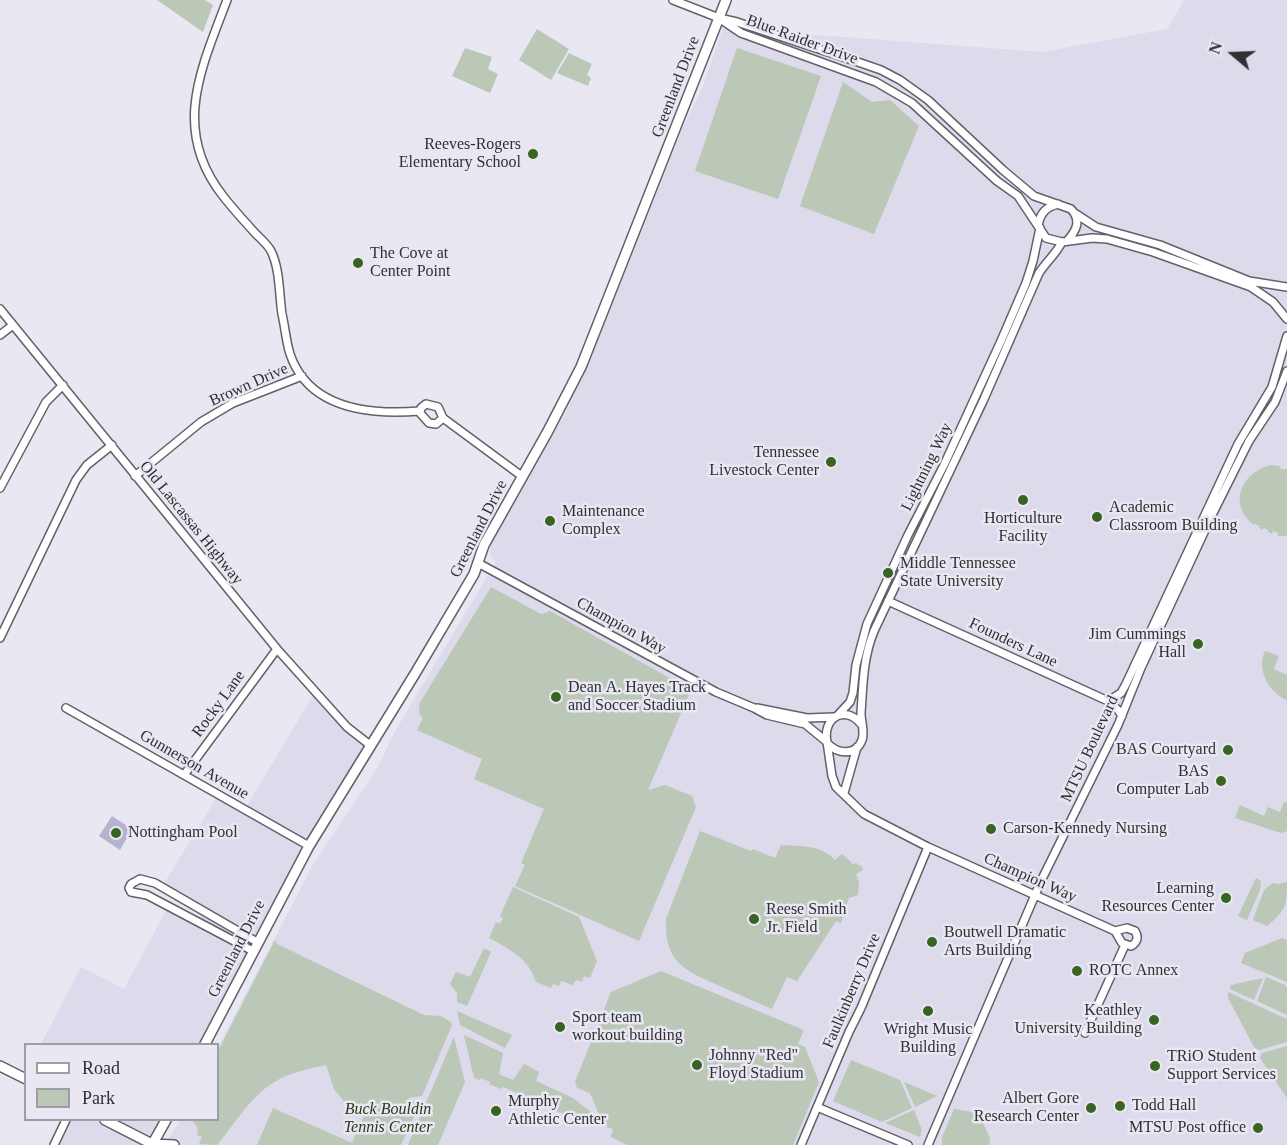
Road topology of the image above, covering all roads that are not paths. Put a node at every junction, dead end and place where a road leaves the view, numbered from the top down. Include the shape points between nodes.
1 (227, 0) edge
2 (673, 0) edge
3 (726, 0) edge
4 (719, 18) junction
5 (1061, 204) junction
6 (1075, 213) junction
7 (1039, 227) junction
8 (1064, 242) junction
9 (1287, 287) edge
10 (0, 309) edge
11 (1287, 319) edge
12 (13, 324) junction
13 (0, 335) edge
14 (1287, 336) edge
15 (1287, 371) edge
16 (302, 376) junction
17 (63, 385) junction
18 (420, 411) junction
19 (443, 418) junction
20 (112, 445) junction
21 (135, 476) junction
22 (523, 477) junction
23 (0, 488) edge
24 (478, 564) junction
25 (888, 601) junction
26 (0, 638) edge
27 (277, 649) junction
28 (1108, 701) junction
29 (66, 708) dead end
30 (754, 708) junction
31 (836, 716) junction
32 (1122, 716) junction
33 (862, 727) junction
34 (827, 743) junction
35 (370, 745) junction
36 (858, 747) junction
37 (184, 776) junction
38 (844, 793) junction
39 (309, 846) junction
40 (928, 847) junction
41 (1035, 895) junction
42 (1115, 931) junction
43 (1125, 945) junction
44 (255, 946) junction
45 (1084, 1033) dead end
46 (206, 1043) edge
47 (0, 1066) edge
48 (24, 1078) edge
49 (817, 1107) junction
50 (65, 1121) edge
51 (109, 1121) edge
52 (165, 1121) edge
53 (54, 1145) edge
54 (153, 1145) edge
55 (174, 1145) edge
56 (801, 1145) edge
57 (908, 1145) edge
58 (928, 1145) edge

1 - 16 street via 199,77 194,107 198,146 204,167 222,195 271,251 291,354
2 - 4 street
3 - 4 street, Greenland Drive
4 - 5 street, Blue Raider Drive via 855,61 900,80 928,100 1034,196
4 - 7 street, Blue Raider Drive via 741,33 893,90 1018,196
4 - 22 street, Greenland Drive via 581,367
5 - 6 street
5 - 7 street via 1043,211
6 - 8 street via 1076,231
6 - 9 street via 1096,227 1160,245 1249,281
7 - 8 street via 1046,238
7 - 31 street, Lightning Way via 1029,272 1001,341 867,624 850,702
8 - 11 street via 1107,239 1153,252 1251,287 1273,302
8 - 25 street, Lightning Way via 1039,273
10 - 12 street, Old Lascassas Highway
12 - 13 street
12 - 17 street, Old Lascassas Highway
14 - 28 street, MTSU Boulevard via 1272,387 1242,435 1125,686
15 - 32 street, MTSU Boulevard via 1275,402 1249,441 1213,513
16 - 18 street, Brown Drive via 329,399 354,409
16 - 21 street, Brown Drive via 233,403 201,422
17 - 20 street, Old Lascassas Highway
17 - 23 street via 46,402
18 - 19 street, Brown Drive via 429,423 436,424
18 - 19 street, Brown Drive via 433,405
19 - 22 street, Brown Drive
20 - 21 street, Old Lascassas Highway
20 - 26 street via 87,465 76,480
21 - 27 street, Old Lascassas Highway
22 - 24 street, Greenland Drive via 484,545
24 - 30 street, Champion Way via 694,681
24 - 35 street, Greenland Drive
25 - 28 street, Founders Lane
25 - 33 street, Lightning Way via 865,660
27 - 35 street, Old Lascassas Highway via 347,727
27 - 37 street, Rocky Lane
28 - 32 street, Founders Lane
29 - 37 street, Gunnerson Avenue
30 - 31 street, Champion Way via 807,718
30 - 34 street, Champion Way via 766,715 805,724
31 - 33 street via 853,717
31 - 34 street via 828,724
32 - 41 street, MTSU Boulevard
33 - 36 street
34 - 36 street via 844,752
34 - 38 street, Champion Way via 832,776 836,787
35 - 39 street, Greenland Drive
36 - 38 street
37 - 39 street, Gunnerson Avenue
38 - 40 street, Champion Way via 864,814
39 - 44 street, Greenland Drive
40 - 41 street, Champion Way
40 - 49 street, Faulkinberry Drive
41 - 42 street, Champion Way
41 - 58 street, MTSU Boulevard
42 - 43 street
42 - 43 street, Champion Way via 1135,931 1136,942
43 - 45 street
44 - 44 street via 155,883 140,879 129,888
44 - 46 street, Greenland Drive
47 - 48 street
49 - 56 street, Faulkinberry Drive
49 - 57 street
50 - 53 street
51 - 54 street
52 - 54 street
54 - 55 street

